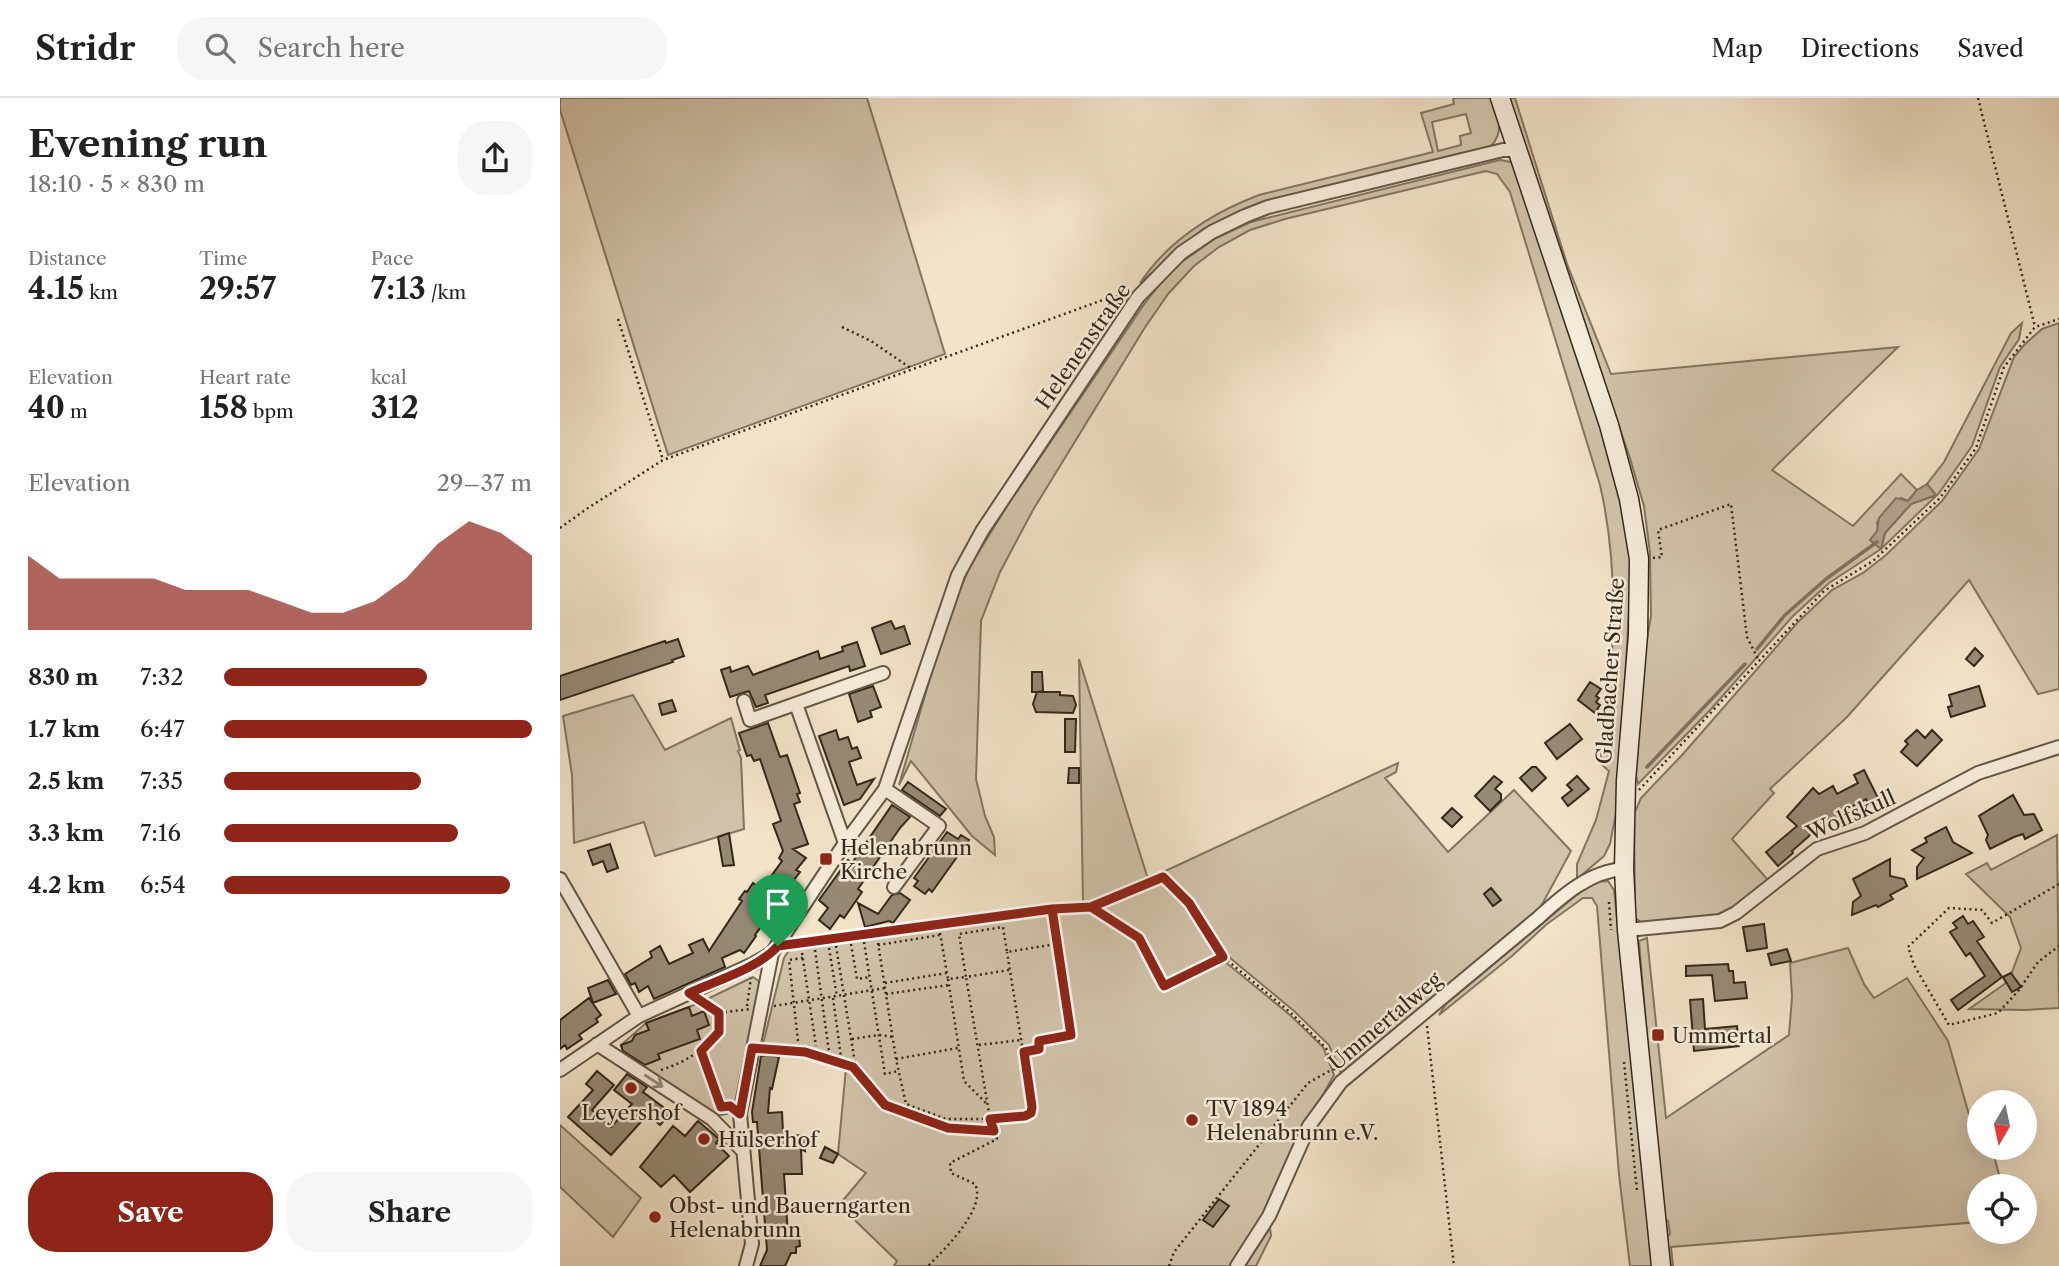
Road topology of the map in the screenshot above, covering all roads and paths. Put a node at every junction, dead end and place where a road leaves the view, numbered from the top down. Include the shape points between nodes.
1 (1500, 98) edge
2 (1978, 98) edge
3 (1516, 150) junction
4 (1138, 297) junction
5 (618, 319) dead end
6 (2059, 319) edge
7 (842, 327) dead end
8 (2035, 327) junction
9 (912, 369) junction
10 (663, 460) junction
11 (560, 528) edge
12 (1639, 559) junction
13 (1759, 660) junction
14 (883, 673) dead end
15 (744, 701) dead end
16 (796, 704) junction
17 (2059, 747) edge
18 (885, 789) junction
19 (1626, 796) junction
20 (845, 843) junction
21 (1624, 869) junction
22 (560, 879) edge
23 (2059, 884) edge
24 (894, 887) dead end
25 (560, 896) edge
26 (1091, 907) junction
27 (577, 908) junction
28 (1052, 909) junction
29 (939, 924) junction
30 (1627, 930) junction
31 (940, 935) junction
32 (878, 939) dead end
33 (850, 941) dead end
34 (864, 941) dead end
35 (836, 943) dead end
36 (1056, 944) junction
37 (829, 945) dead end
38 (878, 945) junction
39 (815, 946) dead end
40 (2059, 946) edge
41 (801, 948) dead end
42 (775, 949) junction
43 (1007, 952) junction
44 (1223, 957) junction
45 (803, 958) junction
46 (1009, 970) junction
47 (947, 974) junction
48 (870, 977) junction
49 (966, 977) junction
50 (948, 979) junction
51 (948, 985) junction
52 (884, 986) junction
53 (872, 990) junction
54 (689, 993) junction
55 (886, 994) junction
56 (845, 995) junction
57 (835, 997) junction
58 (822, 999) junction
59 (809, 1001) junction
60 (793, 1003) junction
61 (761, 1008) junction
62 (744, 1009) dead end
63 (719, 1013) junction
64 (1425, 1013) junction
65 (639, 1016) junction
66 (879, 1035) junction
67 (892, 1037) junction
68 (852, 1039) junction
69 (1021, 1040) junction
70 (798, 1041) dead end
71 (597, 1044) junction
72 (978, 1045) junction
73 (816, 1046) dead end
74 (752, 1048) junction
75 (958, 1048) junction
76 (701, 1051) junction
77 (830, 1052) dead end
78 (1024, 1052) junction
79 (841, 1056) dead end
80 (896, 1059) junction
81 (855, 1063) dead end
82 (560, 1070) edge
83 (898, 1071) junction
84 (644, 1075) junction
85 (988, 1104) junction
86 (721, 1107) junction
87 (740, 1114) junction
88 (712, 1119) junction
89 (990, 1119) junction
90 (994, 1131) junction
91 (742, 1150) junction
92 (746, 1266) edge
93 (928, 1266) edge
94 (1169, 1266) edge
95 (1237, 1266) edge
96 (1454, 1266) edge
97 (1661, 1266) edge

1 - 3 main road, Gladbacher Straße
2 - 8 path
3 - 4 street, Helenenstraße via 1256,212 1212,232 1181,253
3 - 12 main road, Gladbacher Straße via 1609,425
4 - 9 path via 1111,297
4 - 18 street, Helenenstraße via 982,531 958,575
5 - 10 path
6 - 8 path
7 - 9 path
8 - 13 path via 2004,367 1976,448 1940,498 1873,561 1824,591
9 - 10 path
10 - 11 path
12 - 13 path via 1662,557 1657,530 1731,504 1747,637
12 - 19 main road, Gladbacher Straße
13 - 19 path via 1643,788
14 - 16 street
15 - 16 street via 750,720
16 - 20 street
17 - 30 street, Wolfskull via 1978,773 1865,833 1817,849 1720,921
18 - 20 street, Helenenstraße
18 - 24 street via 939,826
19 - 21 main road, Gladbacher Straße
20 - 42 street, Helenenstraße
21 - 30 main road, Gladbacher Straße
21 - 64 street, Ummertalweg via 1611,870 1565,893
22 - 27 street
23 - 40 path via 1992,923 1982,910 1949,908 1908,947 1949,1025 1998,1013 2038,962
25 - 27 street
26 - 28 lane
26 - 44 path via 1139,938 1164,986
26 - 44 path via 1163,877 1189,903
27 - 65 street
28 - 29 lane
28 - 36 path
29 - 31 path
29 - 42 lane
30 - 97 main road, Gladbacher Straße
31 - 38 path
31 - 47 path
32 - 38 path
33 - 48 path via 857,979
34 - 48 path
35 - 56 path
36 - 43 path
36 - 78 path via 1071,1035 1039,1041 1039,1049
37 - 57 path
38 - 52 path
39 - 58 path
41 - 45 path
42 - 54 street
42 - 61 street, Helenenstraße
43 - 46 path
43 - 49 path via 1003,927 959,934
44 - 94 path via 1326,1048 1334,1069 1308,1083 1174,1252
45 - 59 path
45 - 60 path via 789,960
46 - 49 path
46 - 69 path
47 - 50 path
47 - 52 path
48 - 53 path
49 - 50 path
49 - 72 path
50 - 51 path
51 - 55 path
51 - 75 path
52 - 53 path
52 - 55 path
53 - 56 path
53 - 66 path
54 - 63 path
54 - 65 street
55 - 67 path
56 - 57 path
56 - 68 path
57 - 58 path
57 - 79 path
58 - 59 path
58 - 77 path
59 - 60 path
59 - 73 path
60 - 61 path
60 - 70 path
61 - 74 street, Helenenstraße
62 - 63 path
63 - 76 path via 719,1032
64 - 95 street, Ummertalweg via 1341,1082 1309,1126 1269,1216
64 - 96 path
65 - 71 street
66 - 67 path
66 - 68 path
66 - 83 path via 885,1074
67 - 80 path
68 - 81 path
69 - 72 path
69 - 78 path
71 - 82 street
71 - 84 street
72 - 85 path
74 - 87 street, Helenenstraße
74 - 90 path via 805,1052 853,1067 885,1105 948,1128
75 - 80 path
75 - 85 path via 964,1081
76 - 84 path
76 - 86 path
78 - 89 path via 1031,1113
80 - 83 path
83 - 89 path via 906,1104 946,1119
84 -> 88 street
85 - 89 path
86 - 87 path via 730,1106
86 - 88 path
87 - 91 street, Helenenstraße
88 - 91 street
89 - 90 path
90 - 93 path via 997,1139 950,1163 951,1173 975,1184 978,1201 959,1233
91 - 92 street, Helenenstraße via 752,1244

